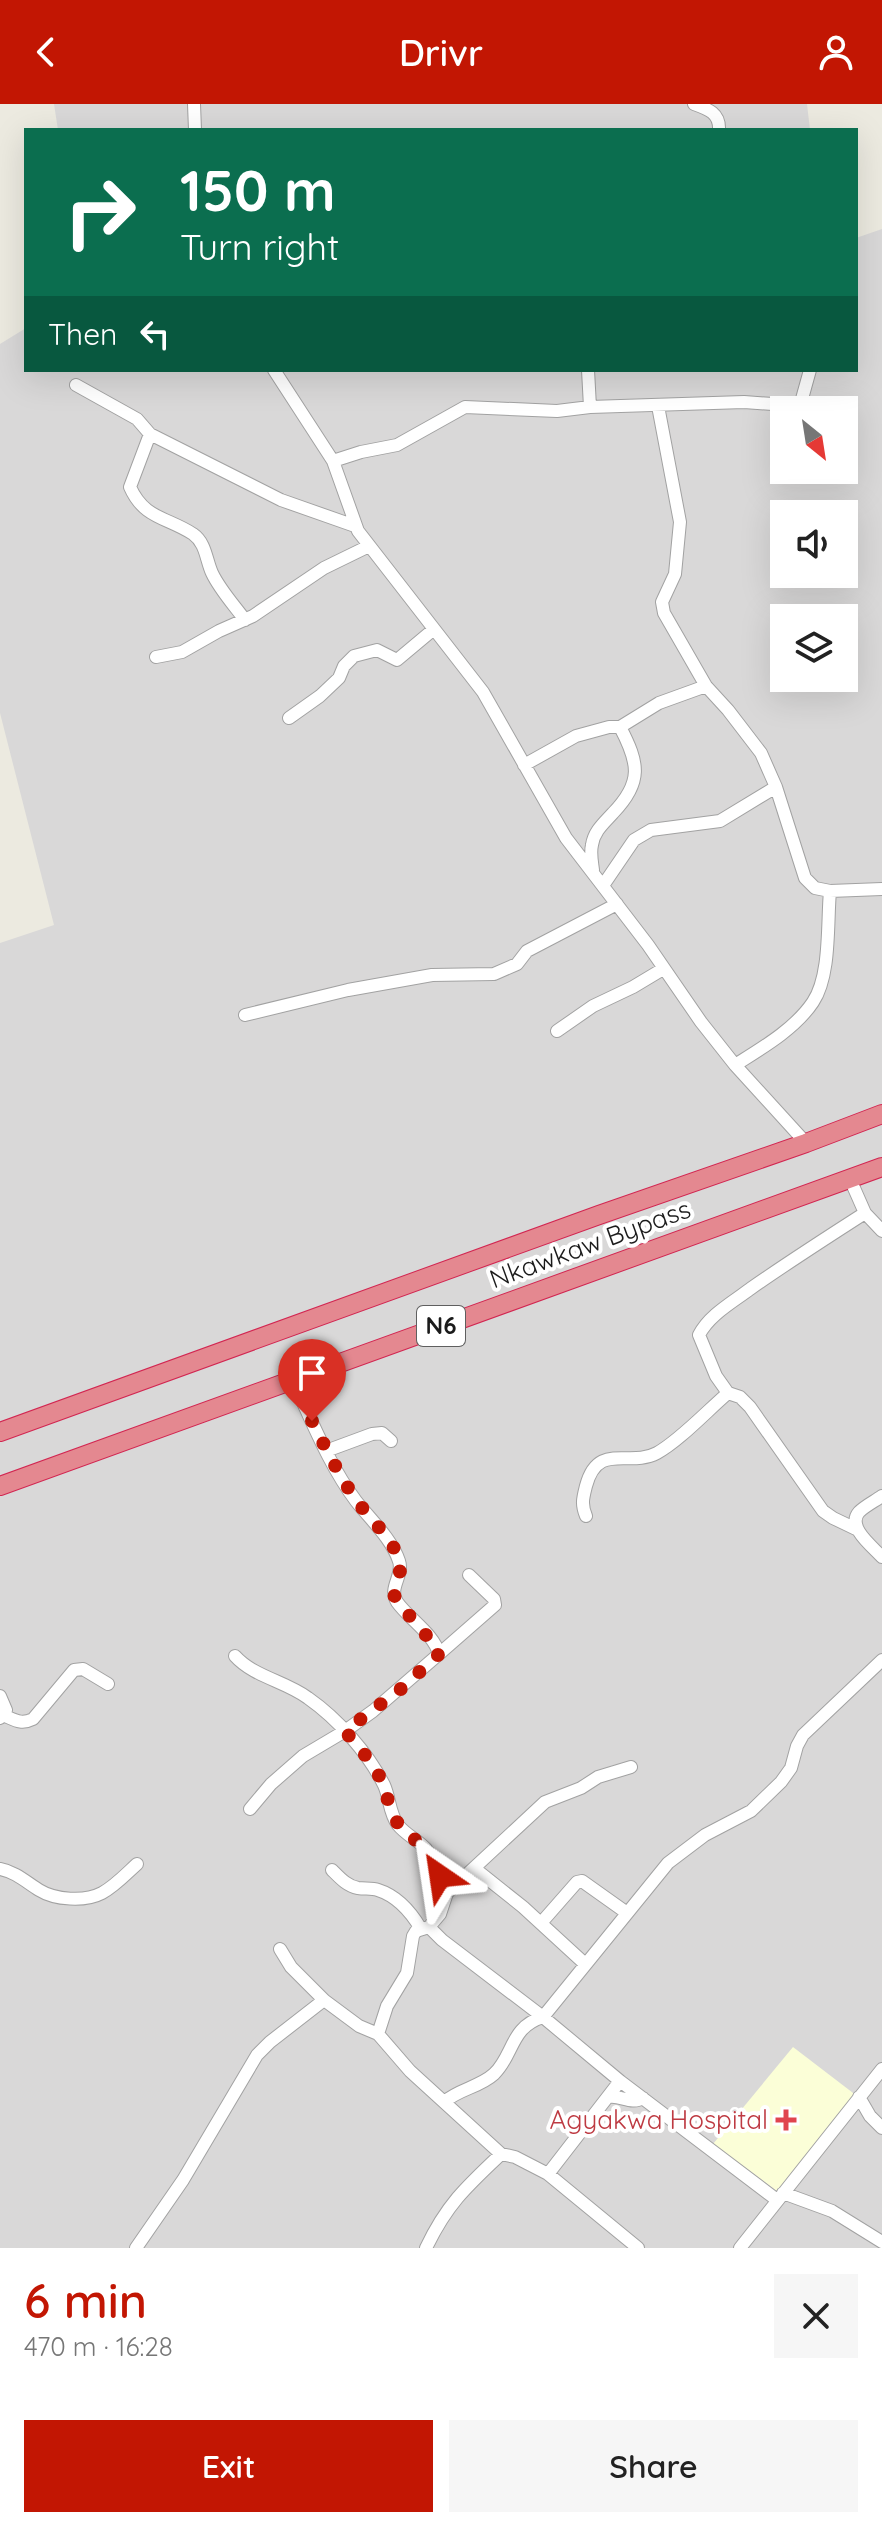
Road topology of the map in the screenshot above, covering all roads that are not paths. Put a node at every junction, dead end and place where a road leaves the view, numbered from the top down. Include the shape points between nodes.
1 (194, 104) edge
2 (694, 104) edge
3 (195, 128) edge
4 (719, 128) edge
5 (275, 372) edge
6 (588, 372) edge
7 (809, 372) edge
8 (76, 385) dead end
9 (658, 406) junction
10 (590, 407) junction
11 (150, 434) junction
12 (333, 461) junction
13 (355, 526) junction
14 (369, 546) junction
15 (245, 620) junction
16 (434, 629) junction
17 (156, 657) dead end
18 (706, 686) junction
19 (289, 718) dead end
20 (620, 727) junction
21 (524, 765) junction
22 (776, 787) junction
23 (593, 871) junction
24 (604, 884) junction
25 (882, 889) edge
26 (830, 891) junction
27 (617, 904) junction
28 (663, 969) junction
29 (245, 1015) dead end
30 (557, 1031) dead end
31 (735, 1065) junction
32 (882, 1114) edge
33 (806, 1143) junction
34 (882, 1167) edge
35 (850, 1179) junction
36 (865, 1213) junction
37 (882, 1231) edge
38 (293, 1381) junction
39 (728, 1393) junction
40 (0, 1432) edge
41 (391, 1441) dead end
42 (326, 1451) junction
43 (0, 1486) edge
44 (882, 1496) edge
45 (586, 1516) dead end
46 (856, 1529) junction
47 (882, 1557) edge
48 (469, 1575) dead end
49 (439, 1654) junction
50 (235, 1656) dead end
51 (882, 1660) edge
52 (108, 1684) dead end
53 (0, 1696) edge
54 (2, 1716) edge
55 (345, 1731) junction
56 (631, 1767) dead end
57 (250, 1809) dead end
58 (137, 1864) dead end
59 (474, 1868) junction
60 (0, 1869) edge
61 (332, 1870) dead end
62 (447, 1893) junction
63 (627, 1913) junction
64 (541, 1923) junction
65 (425, 1928) junction
66 (280, 1949) dead end
67 (584, 1963) junction
68 (324, 2000) junction
69 (543, 2017) junction
70 (378, 2034) junction
71 (882, 2069) edge
72 (620, 2081) junction
73 (609, 2097) junction
74 (859, 2097) junction
75 (643, 2098) junction
76 (444, 2102) junction
77 (882, 2128) edge
78 (501, 2154) junction
79 (548, 2174) junction
80 (780, 2196) junction
81 (882, 2242) edge
82 (136, 2248) edge
83 (426, 2248) edge
84 (638, 2248) edge
85 (740, 2248) edge

1 - 3 street
2 - 4 street via 712,111
5 - 12 street
6 - 10 street
7 - 9 street via 800,406
8 - 11 street via 137,419
9 - 10 street
9 - 18 street via 680,522 675,574 662,602
10 - 12 street via 465,407 397,445
11 - 13 street via 281,500
11 - 15 street via 130,487 136,500 147,512 196,535 213,574
12 - 13 street
13 - 14 street
14 - 15 street via 324,568
14 - 16 street
15 - 17 street via 182,652
16 - 19 street via 397,660 377,650 354,656 339,678
16 - 21 street via 483,692
18 - 20 street via 659,703
18 - 22 street via 761,753
20 - 21 street via 576,736
20 - 23 street via 635,762 635,779 596,832
21 - 23 street via 566,838
22 - 24 street via 720,821 651,830 634,840
22 - 26 street via 805,878 815,888
23 - 24 street
24 - 27 street
25 - 26 street
26 - 31 street via 823,978 813,1001 769,1043
27 - 28 street
27 - 29 street via 494,974 432,975
28 - 30 street
28 - 31 street
31 - 33 street
32 - 33 highway, Nkawkaw Bypass / N6
33 - 40 highway, Nkawkaw Bypass / N6
34 - 35 highway, Nkawkaw Bypass / N6
35 - 36 street
35 - 38 highway, Nkawkaw Bypass / N6
36 - 37 street
36 - 39 street via 705,1324 699,1338
38 - 42 street
38 - 43 highway, Nkawkaw Bypass / N6
39 - 45 street via 654,1455 607,1458 595,1467 581,1506
39 - 46 street via 750,1407 823,1511
41 - 42 street via 382,1433 372,1434
42 - 49 street via 399,1561 395,1599
44 - 46 street via 859,1512
46 - 47 street
48 - 49 street via 495,1605
49 - 55 street
50 - 55 street via 246,1668 310,1699
51 - 63 street via 803,1735 791,1768 751,1811 705,1835 668,1863
52 - 54 street via 83,1669 74,1670 33,1719 20,1723
53 - 54 street via 6,1705
55 - 57 street via 303,1756
55 - 62 street via 375,1767 399,1826 427,1850
56 - 59 street via 545,1802
58 - 60 street via 100,1894 84,1898 56,1897
59 - 62 street
59 - 64 street
61 - 65 street via 355,1888 387,1894
62 - 65 street via 440,1914
63 - 64 street via 582,1881
63 - 67 street
64 - 67 street
65 - 69 street
65 - 70 street via 413,1936 404,1979
66 - 68 street
67 - 69 street
68 - 70 street
68 - 82 street via 257,2055
69 - 72 street
69 - 76 street via 519,2032 496,2072
70 - 76 street
71 - 74 street
72 - 73 street
72 - 75 street
73 - 75 street via 634,2102
73 - 79 street
74 - 77 street
74 - 80 street
75 - 80 street
76 - 78 street
78 - 79 street
78 - 83 street via 455,2198
79 - 84 street
80 - 81 street via 832,2211
80 - 85 street

